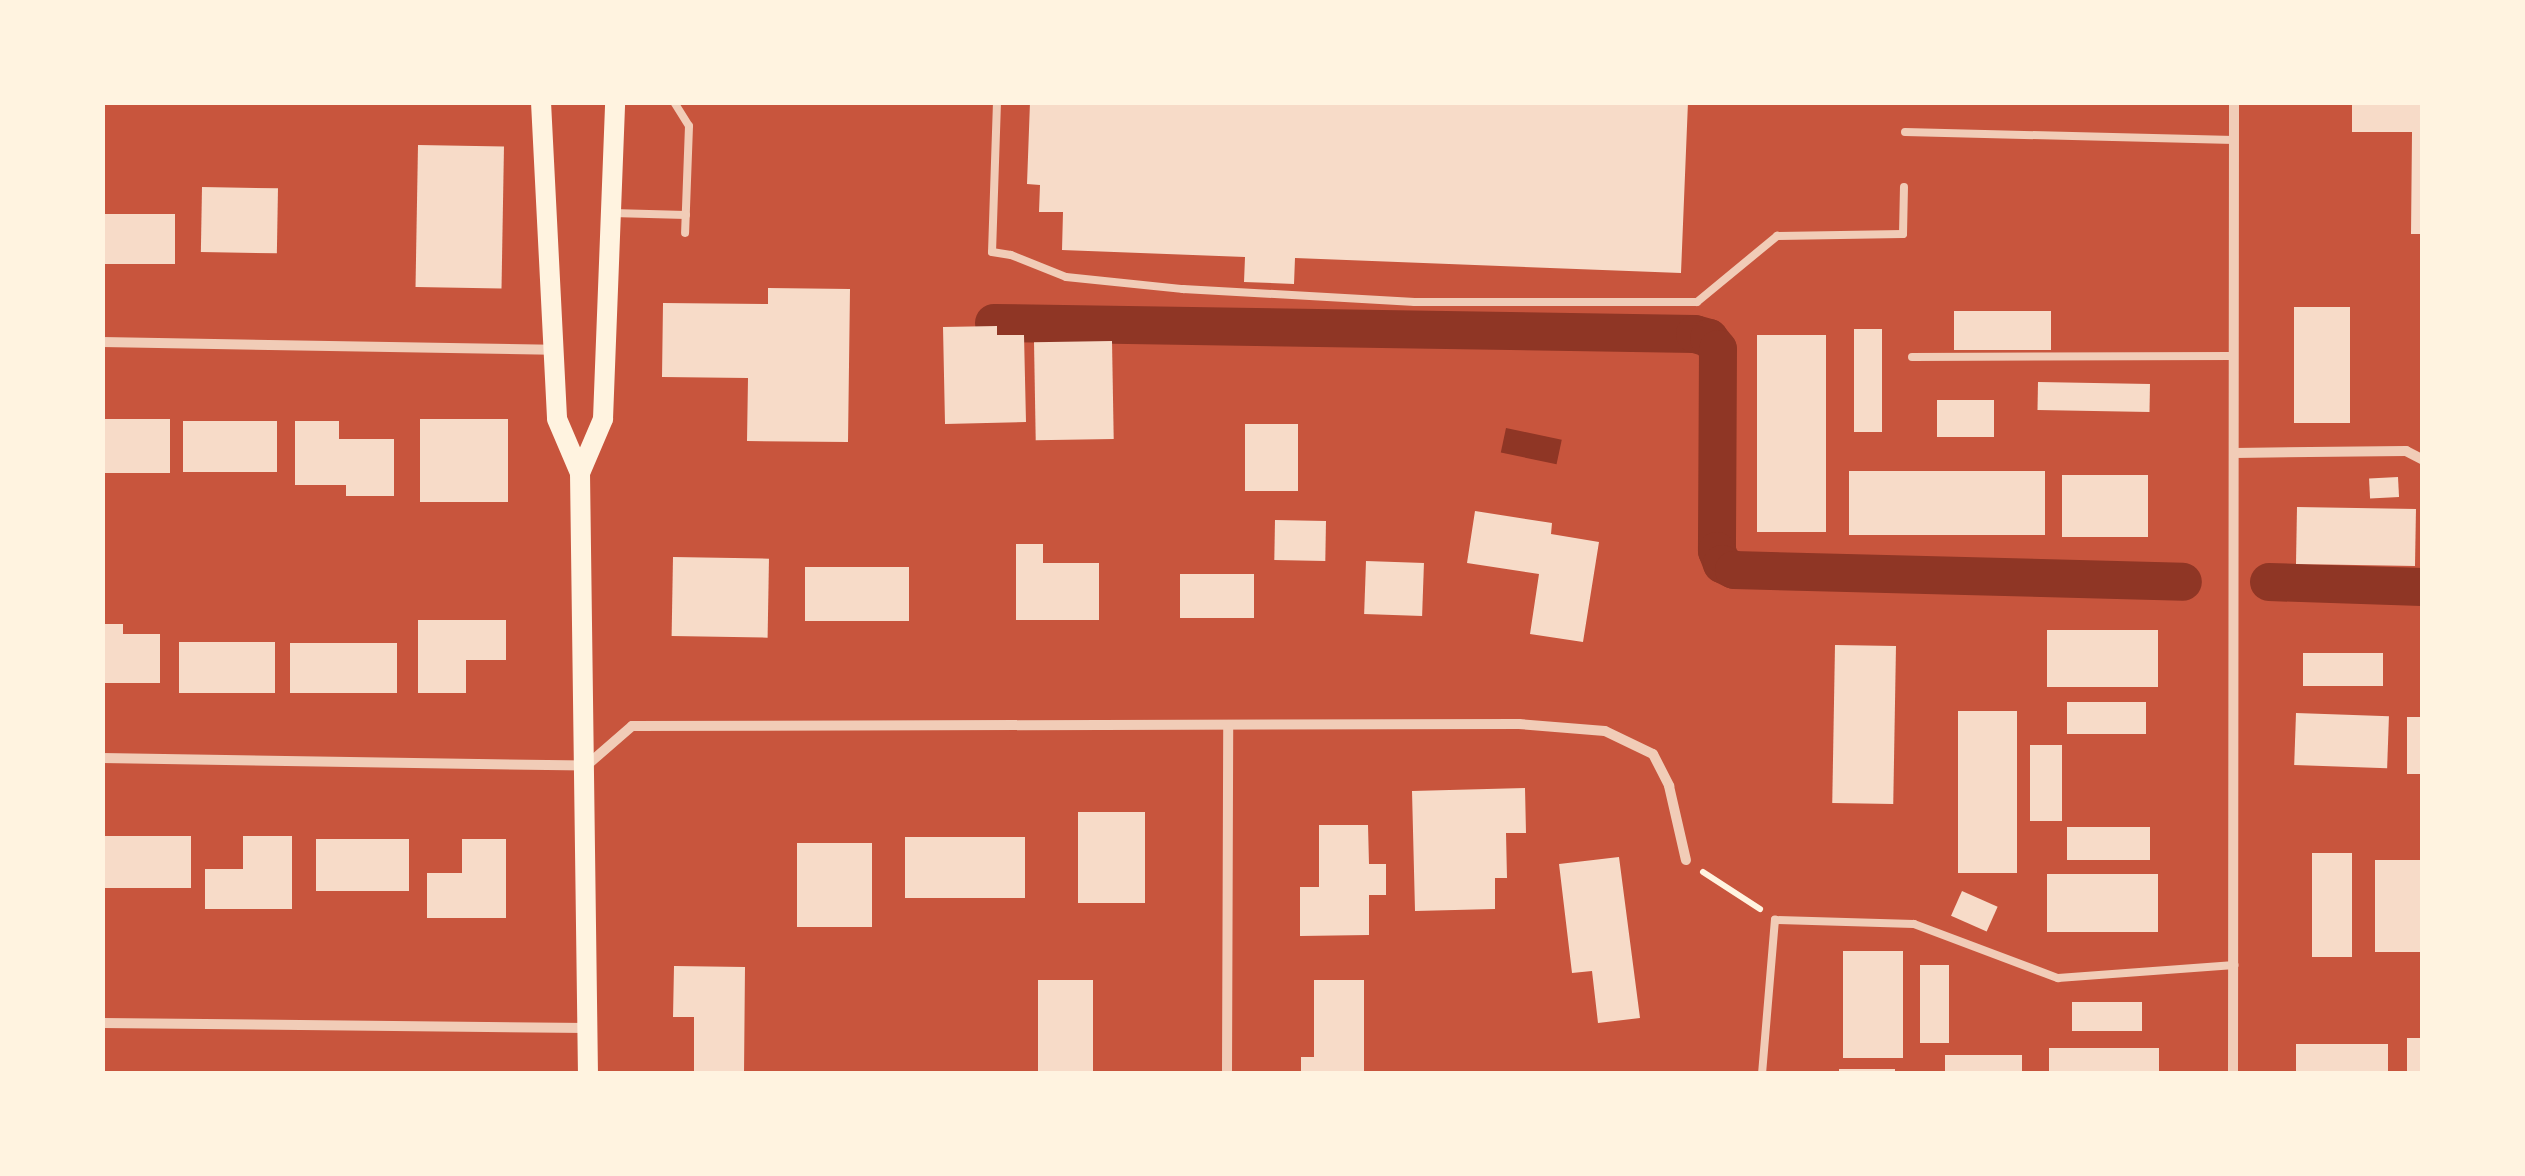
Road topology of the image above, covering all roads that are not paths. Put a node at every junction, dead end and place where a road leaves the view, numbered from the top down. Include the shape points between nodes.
1 (541, 102) edge
2 (615, 102) edge
3 (674, 102) edge
4 (998, 102) edge
5 (2234, 102) edge
6 (1905, 132) dead end
7 (2234, 140) junction
8 (1904, 187) dead end
9 (612, 213) junction
10 (686, 215) junction
11 (685, 233) dead end
12 (102, 342) edge
13 (552, 350) junction
14 (1912, 356) dead end
15 (2234, 356) junction
16 (2234, 452) junction
17 (2422, 459) edge
18 (580, 473) junction
19 (1228, 725) junction
20 (102, 758) edge
21 (586, 766) junction
22 (1686, 860) road end
23 (2236, 965) junction
24 (102, 1022) edge
25 (588, 1028) junction
26 (588, 1074) edge
27 (1227, 1074) edge
28 (1762, 1074) edge
29 (2233, 1074) edge

1 - 13 main road
2 - 9 main road
3 - 10 lane via 689,126
4 - 8 lane via 992,252 1066,277 1183,289 1415,302 1697,302 1777,236 1902,234
5 - 7 street
6 - 7 lane
7 - 15 street
9 - 10 lane
9 - 18 main road via 603,419
10 - 11 lane
12 - 13 street
13 - 18 main road via 557,419
14 - 15 lane
15 - 16 street
16 - 17 street via 2406,451
16 - 23 street
18 - 21 main road
19 - 21 street via 632,726
19 - 22 street via 1519,724 1605,731 1653,754
19 - 27 street
20 - 21 street
21 - 25 main road
23 - 28 lane via 2058,978 1914,924 1776,920
23 - 29 street
24 - 25 street
25 - 26 main road

